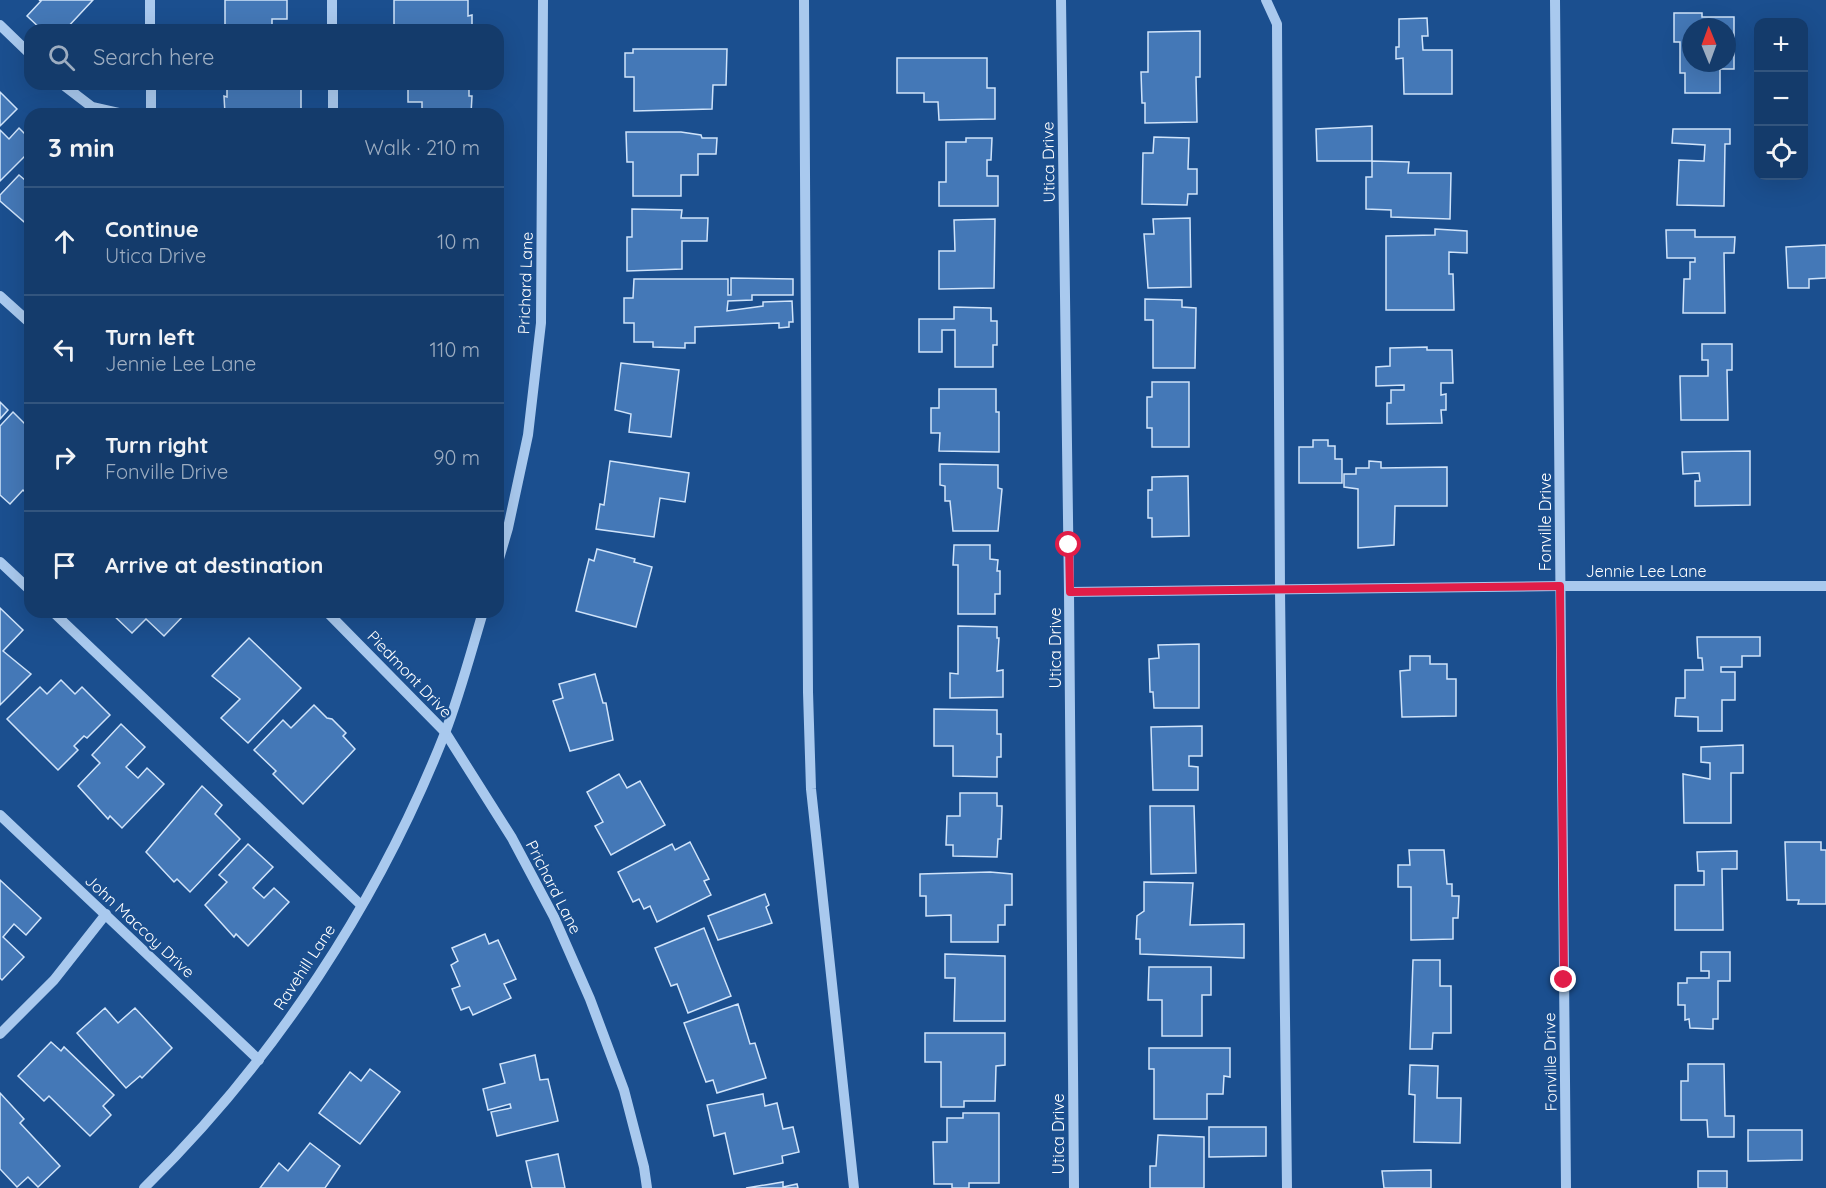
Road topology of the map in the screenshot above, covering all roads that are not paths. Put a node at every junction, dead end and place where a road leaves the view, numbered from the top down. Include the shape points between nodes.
1 (150, 0) edge
2 (332, 0) edge
3 (543, 0) edge
4 (804, 0) edge
5 (1061, 0) edge
6 (1266, 0) edge
7 (1555, 0) edge
8 (150, 24) edge
9 (332, 24) edge
10 (0, 25) edge
11 (24, 48) edge
12 (70, 90) edge
13 (151, 90) edge
14 (333, 90) edge
15 (96, 108) edge
16 (151, 108) edge
17 (333, 108) edge
18 (0, 296) edge
19 (24, 318) edge
20 (504, 542) edge
21 (0, 562) edge
22 (24, 584) edge
23 (1560, 586) junction
24 (1826, 586) edge
25 (1280, 590) junction
26 (1070, 592) junction
27 (59, 618) edge
28 (333, 618) edge
29 (481, 618) edge
30 (445, 732) junction
31 (0, 815) edge
32 (361, 905) junction
33 (106, 914) junction
34 (0, 1034) edge
35 (259, 1060) junction
36 (144, 1188) edge
37 (647, 1188) edge
38 (854, 1188) edge
39 (1074, 1188) edge
40 (1287, 1188) edge
41 (1566, 1188) edge

1 - 8 street
2 - 9 street
3 - 20 street, Prichard Lane via 541,323 528,435
4 - 38 street via 811,789
5 - 26 street, Utica Drive
6 - 25 street via 1277,24
7 - 23 street, Fonville Drive
10 - 11 street
12 - 15 street
13 - 16 street
14 - 17 street
18 - 19 street
21 - 22 street
23 - 24 street, Jennie Lee Lane
23 - 25 street, Jennie Lee Lane
23 - 41 street, Fonville Drive
25 - 26 street, Jennie Lee Lane
25 - 40 street
26 - 39 street, Utica Drive
27 - 32 street
28 - 30 street, Piedmont Drive
29 - 30 street
30 - 32 street, Ravehill Lane via 403,828
30 - 37 street, Prichard Lane via 512,838 554,917 624,1090
31 - 33 street, John Maccoy Drive
32 - 35 street, Ravehill Lane
33 - 34 street via 54,980
33 - 35 street, John Maccoy Drive
35 - 36 street, Ravehill Lane via 204,1127

